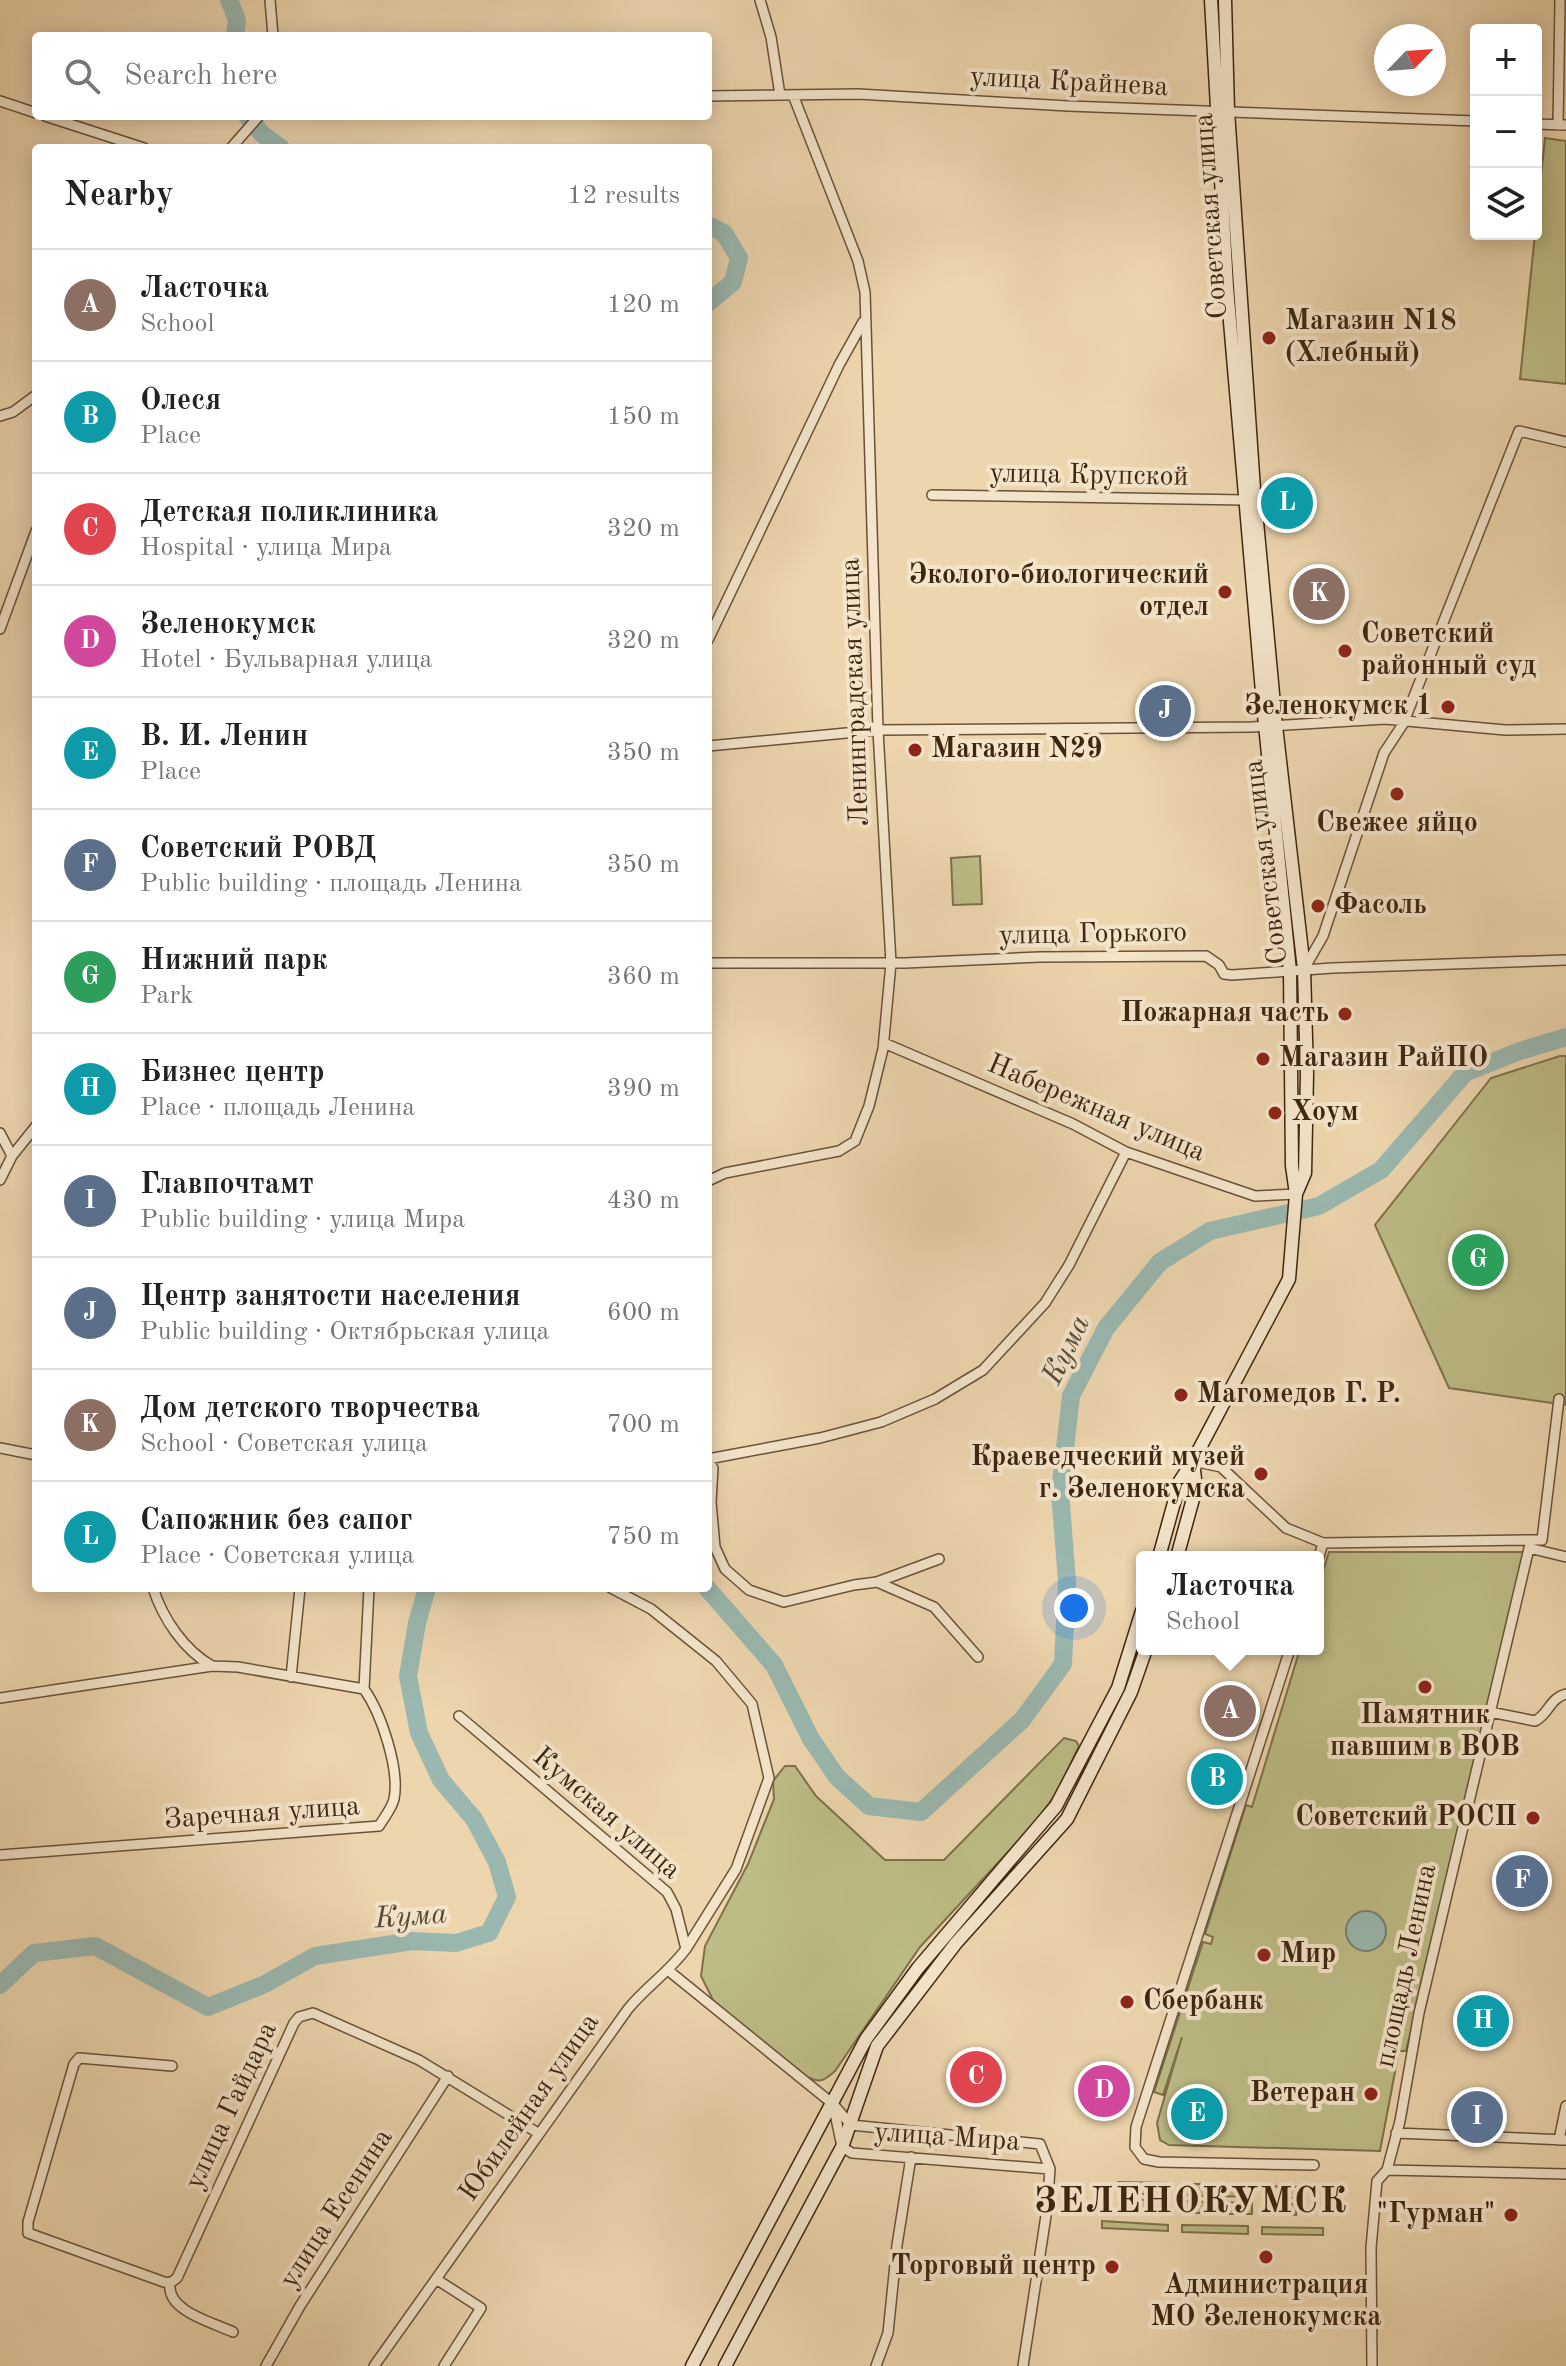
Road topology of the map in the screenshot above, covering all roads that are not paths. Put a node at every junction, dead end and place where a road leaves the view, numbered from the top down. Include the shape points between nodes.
1 (270, 0) edge
2 (760, 0) edge
3 (1211, 0) edge
4 (1225, 0) edge
5 (1560, 0) edge
6 (273, 32) edge
7 (779, 91) junction
8 (793, 95) junction
9 (712, 96) edge
10 (0, 101) edge
11 (1222, 110) junction
12 (32, 112) edge
13 (57, 120) edge
14 (255, 120) edge
15 (1470, 121) edge
16 (1542, 124) edge
17 (1562, 125) edge
18 (132, 144) edge
19 (234, 144) edge
20 (865, 319) junction
21 (32, 398) edge
22 (0, 416) edge
23 (1566, 442) edge
24 (932, 495) dead end
25 (1245, 500) junction
26 (32, 542) edge
27 (0, 629) edge
28 (712, 632) edge
29 (1405, 720) junction
30 (1270, 726) junction
31 (1566, 729) edge
32 (878, 730) junction
33 (712, 746) edge
34 (1566, 960) edge
35 (712, 963) edge
36 (891, 963) junction
37 (1297, 970) junction
38 (884, 1043) junction
39 (32, 1131) edge
40 (0, 1133) edge
41 (1126, 1152) junction
42 (12, 1156) junction
43 (712, 1179) edge
44 (0, 1180) edge
45 (1296, 1194) junction
46 (1559, 1399) dead end
47 (0, 1448) edge
48 (32, 1454) edge
49 (712, 1459) edge
50 (1193, 1461) junction
51 (712, 1513) edge
52 (1323, 1543) junction
53 (1530, 1544) junction
54 (1161, 1551) edge
55 (1179, 1551) edge
56 (1321, 1551) edge
57 (1566, 1557) edge
58 (939, 1559) dead end
59 (877, 1582) junction
60 (155, 1592) edge
61 (300, 1592) edge
62 (369, 1592) edge
63 (619, 1592) edge
64 (1136, 1630) edge
65 (1144, 1655) edge
66 (1288, 1655) edge
67 (978, 1657) dead end
68 (212, 1666) junction
69 (291, 1677) junction
70 (364, 1689) junction
71 (1566, 1694) edge
72 (0, 1698) edge
73 (1490, 1712) junction
74 (459, 1716) dead end
75 (0, 1855) edge
76 (686, 1949) junction
77 (669, 1971) junction
78 (172, 2066) dead end
79 (448, 2076) junction
80 (833, 2104) junction
81 (1566, 2106) edge
82 (851, 2125) junction
83 (538, 2133) junction
84 (1396, 2133) junction
85 (1563, 2140) edge
86 (842, 2147) junction
87 (911, 2157) junction
88 (1314, 2165) dead end
89 (1050, 2169) junction
90 (1387, 2170) junction
91 (1566, 2174) edge
92 (436, 2279) junction
93 (170, 2283) junction
94 (233, 2332) dead end
95 (266, 2366) edge
96 (374, 2366) edge
97 (444, 2366) edge
98 (692, 2366) edge
99 (725, 2366) edge
100 (876, 2366) edge
101 (1023, 2366) edge
102 (1372, 2366) edge

1 - 6 street
2 - 7 street
3 - 11 street, Советская улица
4 - 11 street, Советская улица
5 - 17 street
7 - 8 street, улица Крайнева
7 - 9 street, улица Крайнева
8 - 11 street, улица Крайнева
8 - 20 street, Ленинградская улица via 858,261
10 - 12 street
11 - 15 street, улица Крайнева
11 - 25 street, Советская улица
11 - 30 street, Советская улица
13 - 18 street
14 - 19 street
16 - 17 street
20 - 28 street
20 - 32 street, Ленинградская улица
21 - 22 street
23 - 29 street via 1519,431
24 - 25 street, улица Крупской
25 - 30 street, Советская улица
26 - 27 street
29 - 30 street
29 - 31 street via 1505,730
29 - 37 street via 1384,753 1323,936
30 - 32 street
30 - 37 street, Советская улица
32 - 33 street
32 - 36 street, Ленинградская улица
34 - 37 street, улица Горького
35 - 36 street, улица Горького
36 - 37 street, улица Горького via 1206,956 1224,974
36 - 38 street, Ленинградская улица
37 - 45 street, Советская улица via 1307,1074 1305,1173
38 - 41 street, Набережная улица
38 - 43 street, Ленинградская улица via 855,1141 839,1151
39 - 42 street
40 - 42 street
41 - 45 street, Набережная улица via 1255,1196
41 - 49 street via 1045,1303 983,1370 935,1399 881,1422
42 - 44 street
45 - 50 street via 1289,1279
46 - 53 street, площадь Ленина via 1542,1540
47 - 48 street
50 - 52 street via 1221,1467 1286,1528
50 - 54 street via 1180,1481
50 - 55 street via 1196,1488
51 - 59 street via 715,1547 725,1569 749,1590 784,1602
52 - 53 street
52 - 56 street
53 - 57 street
53 - 73 street, площадь Ленина
58 - 59 street
59 - 67 street via 934,1607
60 - 68 street via 182,1641
61 - 69 street
62 - 70 street
63 - 76 street via 651,1609 716,1661 752,1704 769,1778 736,1869
64 - 80 street via 1118,1688 1056,1806 918,1968 866,2039
65 - 82 street via 1131,1692 1067,1819 956,1943 877,2046
66 - 88 street via 1136,2127 1135,2147 1144,2159 1159,2162
68 - 69 street
68 - 72 street
69 - 70 street
70 - 75 street, Заречная улица via 373,1702 396,1779 394,1803 379,1826
71 - 73 street via 1555,1698 1535,1721
73 - 84 street, площадь Ленина via 1422,1998
74 - 76 street, Кумская улица via 667,1892
76 - 77 street, Юбилейная улица
77 - 80 street
77 - 83 street, Юбилейная улица via 640,1994
78 - 93 street via 79,2058 28,2222 28,2233 35,2237
79 - 83 street, улица Гайдара
79 - 93 street, улица Гайдара via 313,2013 299,2017 177,2278
79 - 95 street, улица Есенина
80 - 82 street
80 - 86 street
80 - 98 street
81 - 85 street
82 - 86 street
82 - 89 street, улица Мира via 1040,2144
83 - 92 street, Юбилейная улица
84 - 85 street
84 - 90 street, площадь Ленина
86 - 87 street, улица Мира via 852,2153
86 - 99 street
87 - 89 street, улица Мира
87 - 100 street via 888,2333
89 - 101 street
90 - 91 street
90 - 102 street, площадь Ленина via 1377,2181 1371,2248
92 - 96 street, Юбилейная улица
92 - 97 street via 481,2308
93 - 94 street via 178,2306

